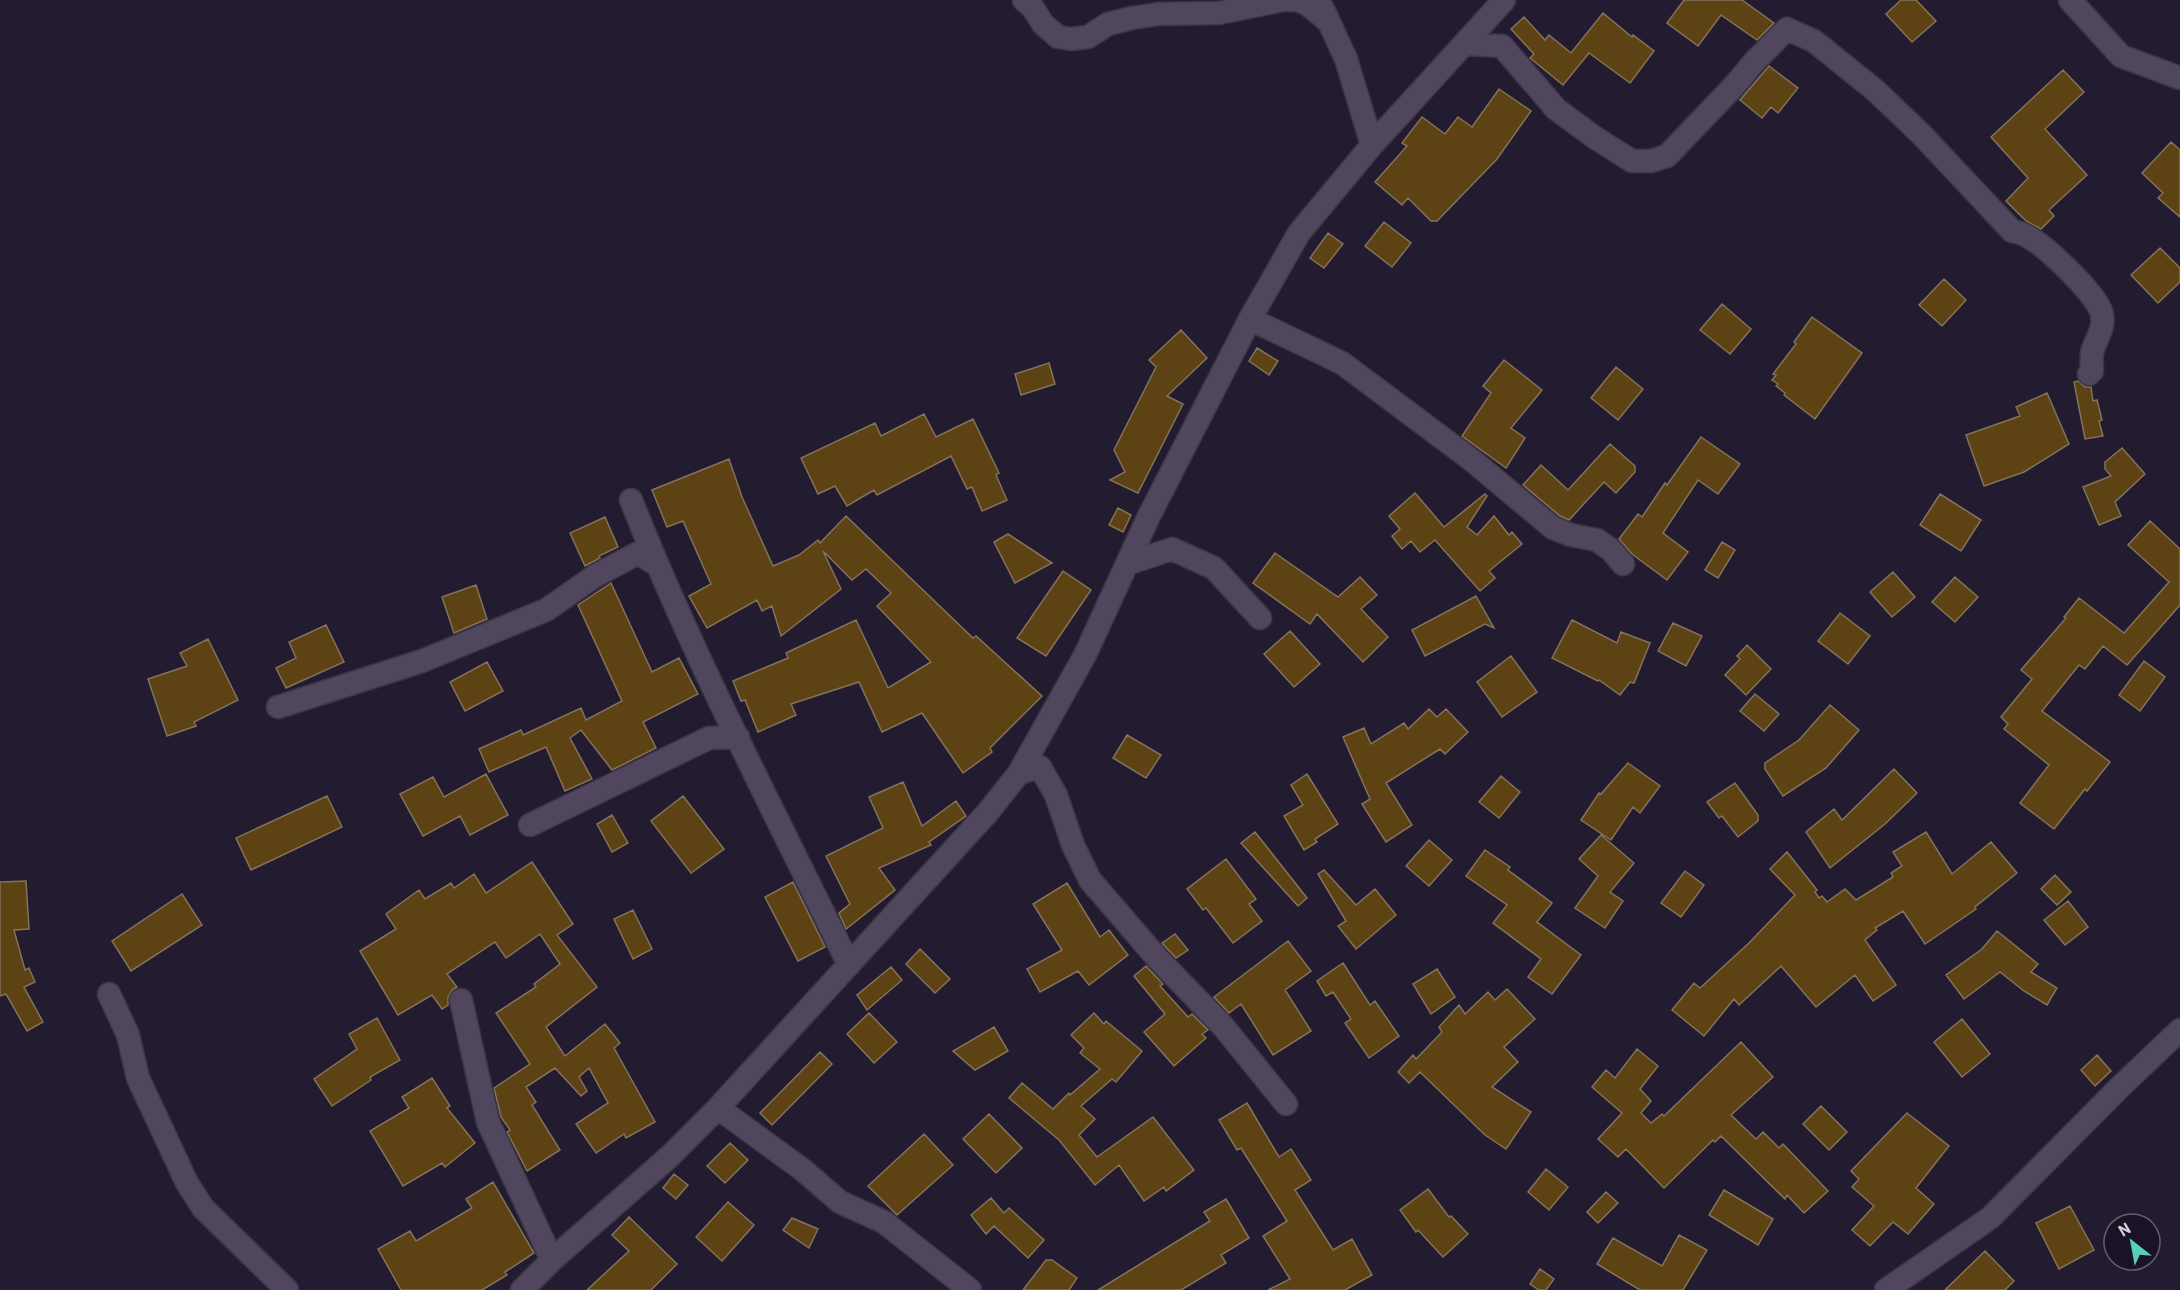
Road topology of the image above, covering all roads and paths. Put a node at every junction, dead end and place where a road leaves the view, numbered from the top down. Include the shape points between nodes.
1 (1024, 0) edge
2 (1320, 0) edge
3 (1504, 0) edge
4 (2070, 0) edge
5 (1328, 21) junction
6 (1465, 44) junction
7 (2180, 78) edge
8 (1372, 145) junction
9 (1250, 319) junction
10 (2089, 374) dead end
11 (631, 500) dead end
12 (656, 564) junction
13 (1127, 564) junction
14 (1623, 564) dead end
15 (1260, 618) dead end
16 (278, 707) dead end
17 (738, 737) junction
18 (1019, 773) junction
19 (530, 825) dead end
20 (849, 965) junction
21 (109, 994) dead end
22 (461, 1000) dead end
23 (2180, 1030) edge
24 (1286, 1104) dead end
25 (718, 1108) junction
26 (552, 1260) junction
27 (287, 1290) edge
28 (522, 1290) edge
29 (970, 1290) edge
30 (1886, 1290) edge

1 - 5 street via 1058,37 1071,39 1088,37 1108,24 1132,18 1219,13 1283,0 1307,4
2 - 5 street
3 - 6 street
4 - 7 street via 2121,56
5 - 8 street via 1346,59
6 - 8 street
6 - 10 street via 1502,45 1556,109 1632,161 1651,161 1667,156 1787,29 1814,41 1922,135 2012,231 2024,234 2054,256 2085,288 2102,314
8 - 9 street via 1299,233
9 - 13 street
9 - 14 street via 1342,363 1473,460 1553,528 1597,540
11 - 12 street
12 - 16 street via 638,553 595,576 546,610 422,661
12 - 17 street
13 - 15 street via 1172,549 1214,568
13 - 18 street via 1085,655
17 - 19 street via 709,738
17 - 20 street
18 - 20 street
18 - 24 street via 1040,767 1056,795 1090,880 1222,1025
20 - 25 street
21 - 27 street via 128,1035 138,1078 187,1183 203,1208
22 - 26 street via 488,1122
23 - 30 street via 1990,1218
25 - 26 street
25 - 29 street via 840,1202 884,1222
26 - 28 street

